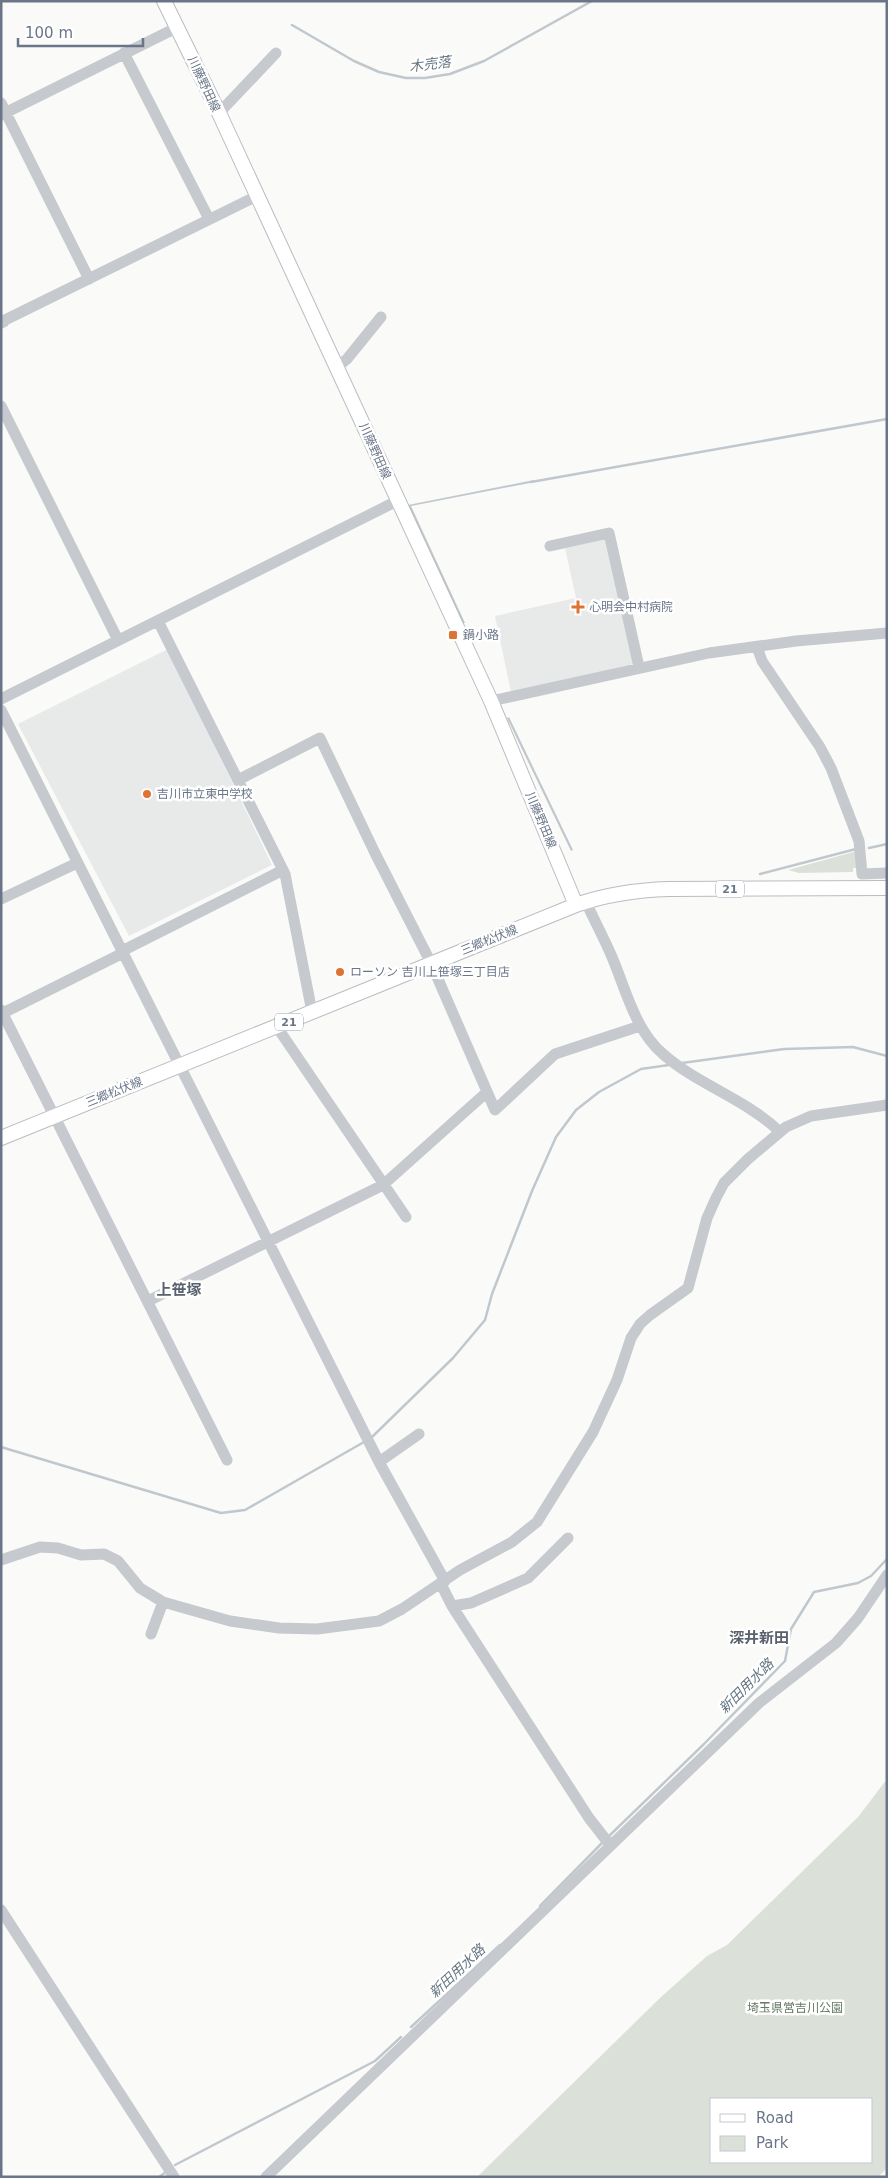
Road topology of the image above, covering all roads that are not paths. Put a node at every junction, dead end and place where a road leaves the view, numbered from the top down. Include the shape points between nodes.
1 (164, 1) edge
2 (178, 27) junction
3 (124, 53) junction
4 (276, 53) dead end
5 (3, 110) edge
6 (218, 113) junction
7 (257, 196) junction
8 (209, 219) junction
9 (89, 279) junction
10 (382, 317) dead end
11 (1, 322) edge
12 (337, 367) junction
13 (1, 406) edge
14 (397, 501) junction
15 (550, 546) dead end
16 (158, 620) junction
17 (887, 633) edge
18 (118, 640) junction
19 (757, 647) junction
20 (639, 667) junction
21 (1, 699) edge
22 (491, 701) junction
23 (1, 710) edge
24 (238, 780) junction
25 (78, 862) junction
26 (283, 870) junction
27 (887, 873) edge
28 (887, 888) edge
29 (1, 899) edge
30 (581, 904) junction
31 (122, 952) junction
32 (431, 964) junction
33 (2, 1011) edge
34 (312, 1012) junction
35 (640, 1026) junction
36 (277, 1027) junction
37 (180, 1066) junction
38 (487, 1092) junction
39 (887, 1105) edge
40 (54, 1117) junction
41 (780, 1132) junction
42 (1, 1138) edge
43 (384, 1185) junction
44 (406, 1217) dead end
45 (268, 1243) junction
46 (148, 1301) junction
47 (418, 1434) dead end
48 (227, 1460) dead end
49 (379, 1462) junction
50 (568, 1538) dead end
51 (1, 1560) edge
52 (887, 1575) edge
53 (443, 1583) junction
54 (163, 1602) junction
55 (452, 1606) junction
56 (152, 1630) dead end
57 (610, 1845) junction
58 (1, 1910) edge
59 (174, 2177) edge
60 (266, 2177) edge

1 - 2 main road, 川藤野田線
2 - 3 street
2 - 6 main road, 川藤野田線
3 - 5 street
3 - 8 street
4 - 6 street
5 - 9 street
6 - 7 main road, 川藤野田線
7 - 8 street
7 - 12 main road, 川藤野田線
8 - 9 street
9 - 11 street
10 - 12 street
12 - 14 main road, 川藤野田線
13 - 18 street
14 - 16 street
14 - 22 main road, 川藤野田線
15 - 20 street via 609,533
16 - 18 street
16 - 24 street
17 - 19 street
18 - 21 street
19 - 20 street
19 - 27 street via 762,661 831,768 859,841 862,874
20 - 22 street
22 - 30 main road, 川藤野田線
23 - 25 street
24 - 26 street
24 - 32 street via 320,738
25 - 29 street
25 - 31 street
26 - 31 street
26 - 34 street
28 - 30 main road, 三郷松伏線 / 21 via 641,889
30 - 32 main road, 三郷松伏線 / 21
30 - 35 street via 611,954
31 - 33 street
31 - 37 street
32 - 34 main road, 三郷松伏線 / 21
32 - 38 street
33 - 40 street
34 - 36 main road, 三郷松伏線 / 21
35 - 38 street via 554,1054 495,1110
35 - 41 street via 663,1054 751,1108
36 - 37 main road, 三郷松伏線 / 21
36 - 43 street
37 - 40 main road, 三郷松伏線 / 21
37 - 45 street
38 - 43 street
39 - 41 street via 811,1116
40 - 42 main road, 三郷松伏線 / 21
40 - 46 street
41 - 53 street via 724,1183 707,1218 688,1288 650,1314 631,1338 617,1380 593,1432 546,1510 529,1530
43 - 44 street
43 - 45 street
45 - 46 street
45 - 49 street
46 - 48 street
47 - 49 street
49 - 53 street
50 - 55 street via 528,1578 471,1603
51 - 54 street via 40,1547 81,1555 104,1554 118,1561 140,1588
52 - 57 street via 858,1618 836,1643 759,1703
53 - 54 street via 379,1621 317,1629 230,1622
53 - 55 street
54 - 56 street
55 - 57 street via 589,1818
57 - 60 street
58 - 59 street

